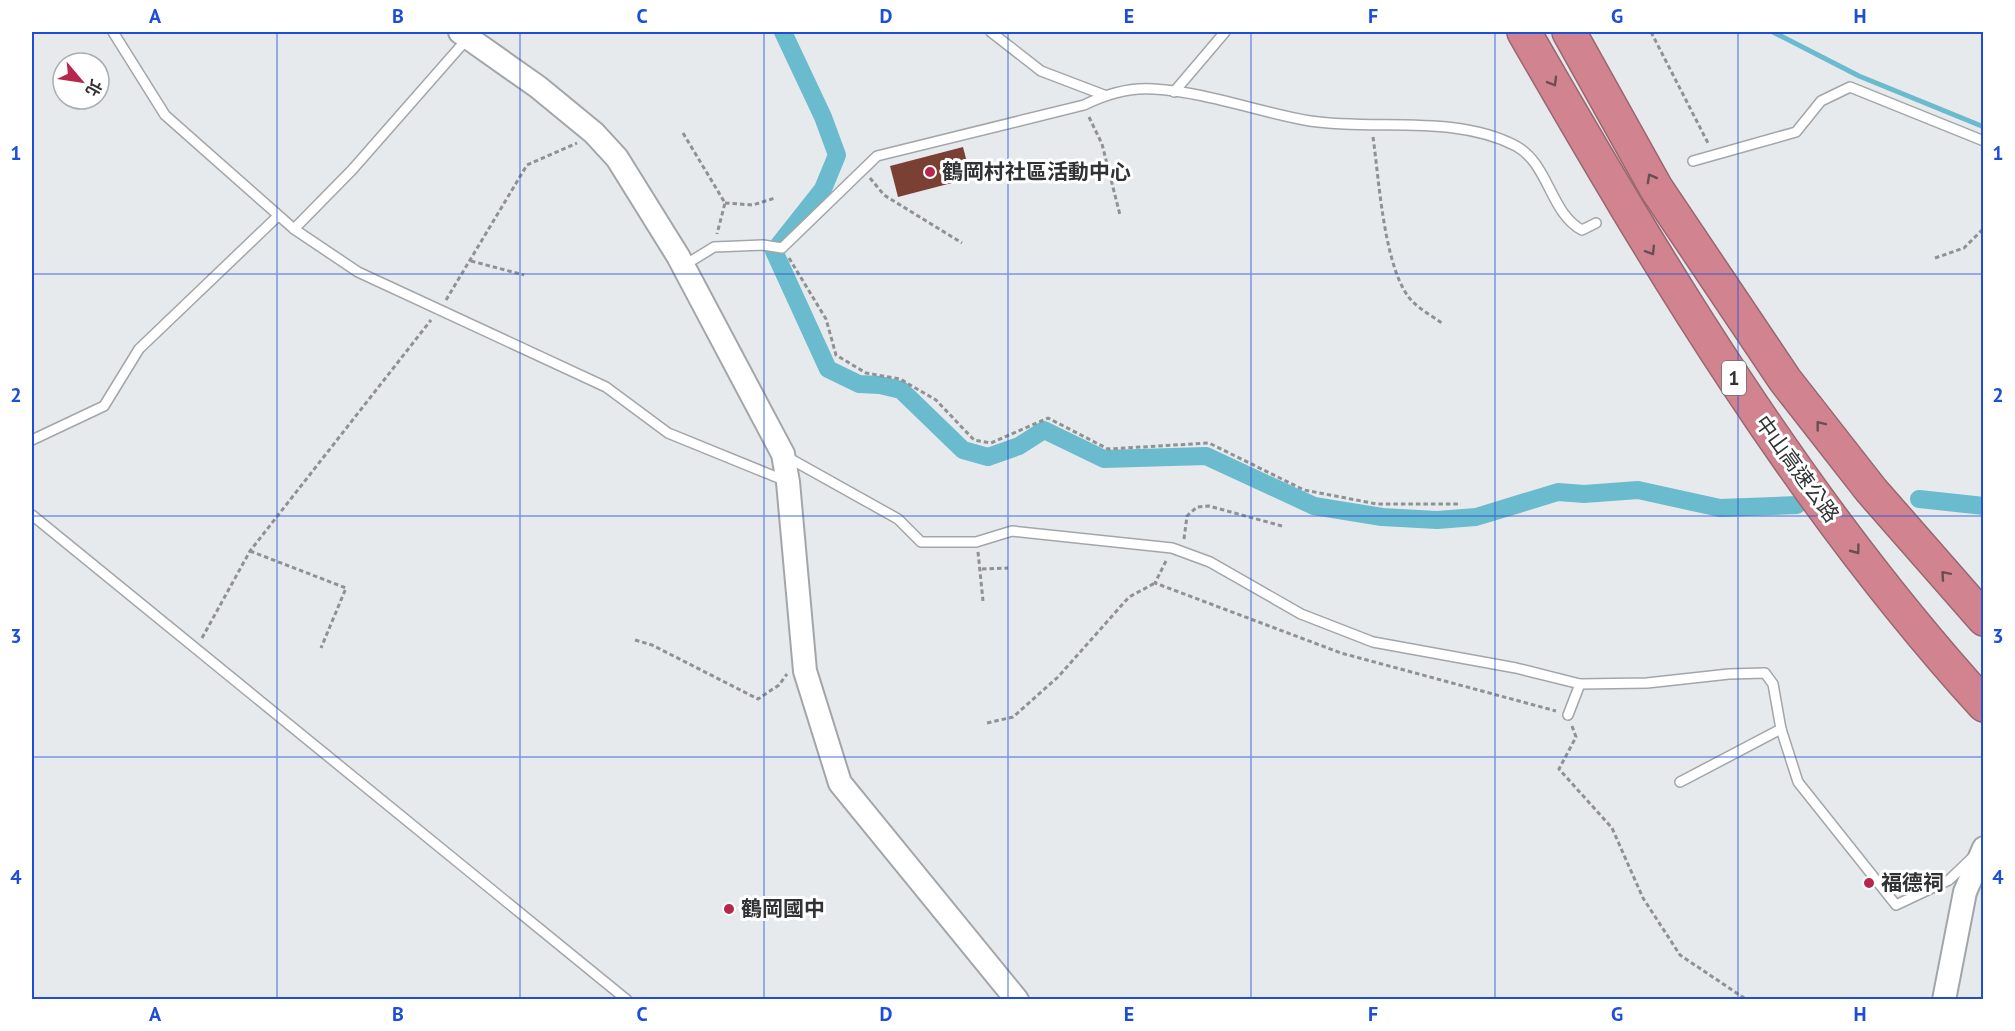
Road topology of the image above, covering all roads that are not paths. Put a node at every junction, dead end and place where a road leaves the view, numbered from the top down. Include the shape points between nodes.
1 (113, 32) edge
2 (991, 32) edge
3 (1226, 32) edge
4 (1524, 32) edge
5 (1569, 32) edge
6 (464, 34) edge
7 (1174, 92) junction
8 (1104, 95) junction
9 (1983, 141) edge
10 (1693, 161) dead end
11 (278, 216) junction
12 (1596, 223) dead end
13 (294, 229) junction
14 (683, 266) junction
15 (32, 440) edge
16 (783, 454) junction
17 (788, 482) junction
18 (32, 515) edge
19 (1983, 619) edge
20 (1580, 684) junction
21 (1982, 703) edge
22 (1568, 715) road end
23 (1781, 729) junction
24 (1680, 782) dead end
25 (1983, 847) edge
26 (627, 999) edge
27 (1017, 999) edge
28 (1946, 999) edge

1 - 11 lane via 165,115
2 - 8 lane via 1041,71
3 - 7 lane
4 -> 21 highway, 中山高速公路 / 1 via 1651,251 1788,460 1889,594
19 -> 5 highway, 中山高速公路 / 1 via 1871,489 1785,380 1656,188
6 - 13 lane via 352,170
6 - 14 street via 594,133 617,158
7 - 8 lane via 1152,88
7 - 12 lane via 1310,121 1371,126 1425,124 1485,135 1530,155 1570,224 1582,230
8 - 14 lane via 1084,105 877,156 782,248 714,247
9 - 10 lane via 1850,87 1821,101 1796,132
11 - 13 lane
11 - 15 lane via 139,349 104,406
13 - 17 lane via 358,272 606,387 668,433
14 - 16 street
16 - 17 street
16 - 20 lane via 898,519 921,542 976,542 1012,531 1172,548 1210,562 1301,615 1373,642
17 - 27 street via 805,671 840,783
18 - 26 lane
20 - 22 lane
20 - 23 lane via 1765,673 1773,684
23 - 24 lane
23 - 25 lane via 1798,782 1896,905 1948,880
25 - 28 street via 1965,892

